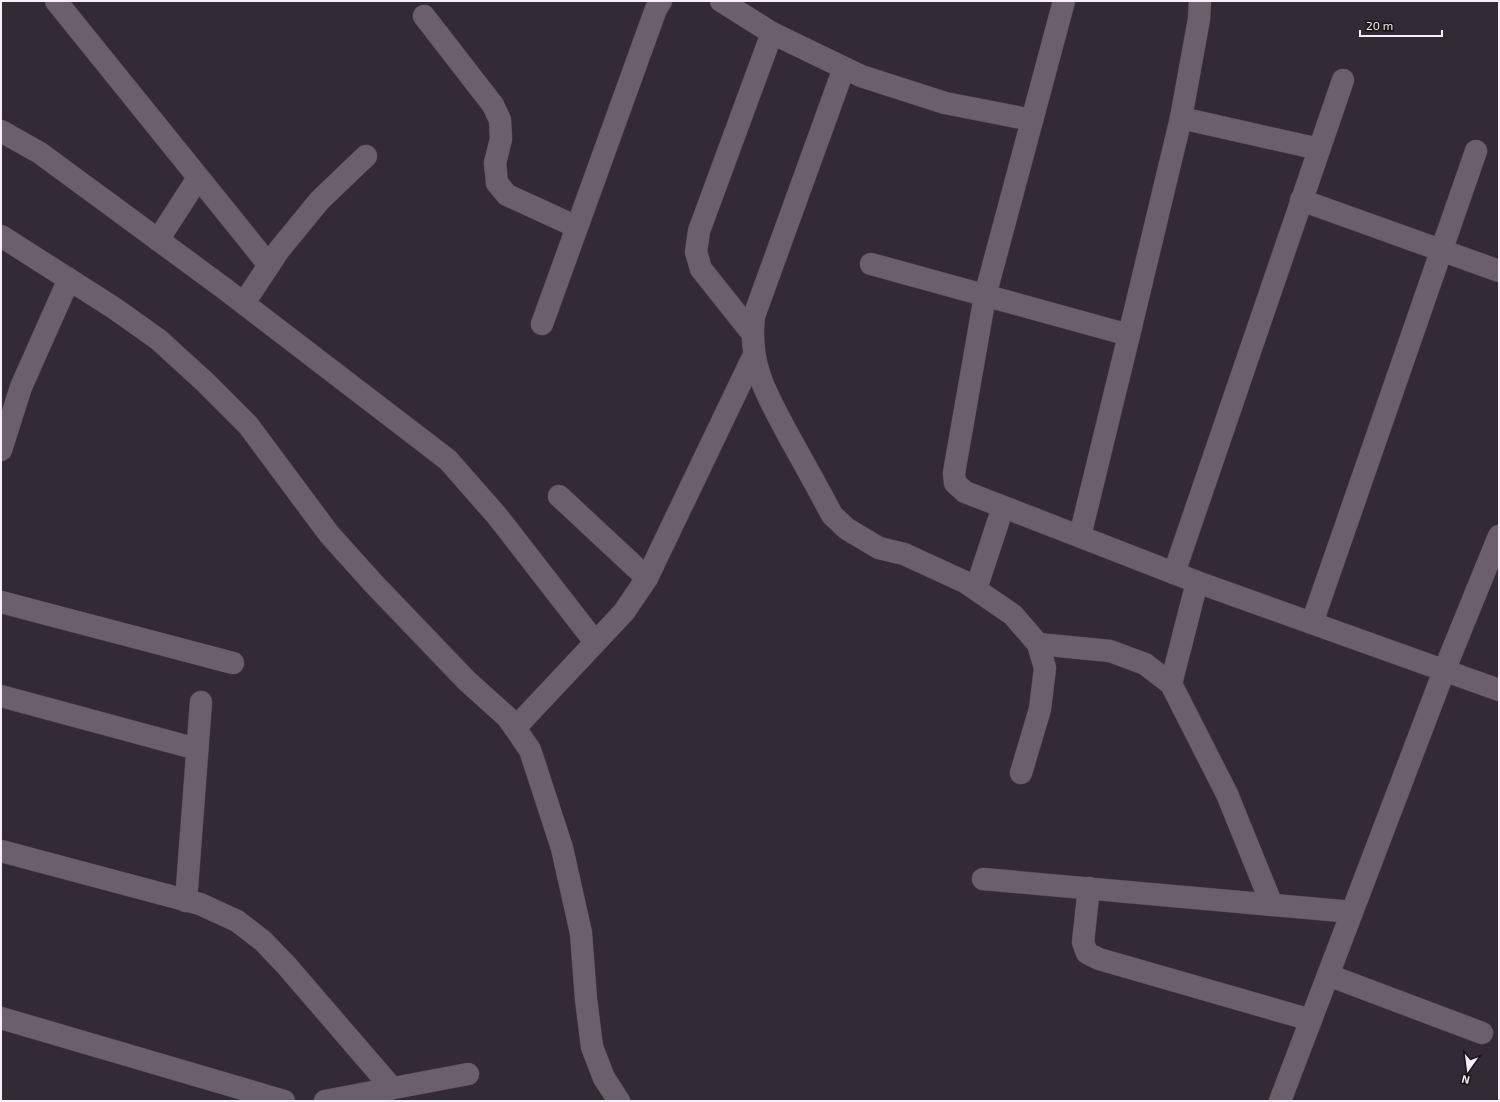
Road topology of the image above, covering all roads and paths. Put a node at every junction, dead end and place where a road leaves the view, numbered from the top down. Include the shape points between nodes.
1 (56, 1) edge
2 (661, 1) edge
3 (721, 1) edge
4 (1064, 1) edge
5 (1200, 1) edge
6 (424, 16) dead end
7 (772, 33) junction
8 (844, 68) junction
9 (1343, 80) dead end
10 (1180, 118) junction
11 (1032, 120) junction
12 (1, 130) edge
13 (1319, 149) junction
14 (1476, 151) dead end
15 (366, 156) dead end
16 (198, 178) junction
17 (1301, 200) junction
18 (577, 226) junction
19 (1, 236) edge
20 (158, 240) junction
21 (1442, 250) junction
22 (871, 264) dead end
23 (269, 265) junction
24 (1499, 271) edge
25 (69, 278) junction
26 (985, 296) junction
27 (244, 303) junction
28 (542, 324) dead end
29 (752, 333) junction
30 (1129, 335) junction
31 (754, 355) junction
32 (1, 450) edge
33 (559, 496) dead end
34 (1003, 507) junction
35 (1080, 536) junction
36 (1499, 536) edge
37 (1174, 573) junction
38 (646, 578) junction
39 (1197, 582) junction
40 (976, 589) junction
41 (1, 602) edge
42 (1312, 623) junction
43 (595, 642) junction
44 (1038, 644) junction
45 (233, 663) dead end
46 (1444, 671) junction
47 (1171, 684) junction
48 (1499, 690) edge
49 (1, 696) edge
50 (201, 702) dead end
51 (515, 728) junction
52 (197, 749) junction
53 (1021, 773) dead end
54 (1, 851) edge
55 (983, 879) dead end
56 (1089, 888) junction
57 (186, 901) junction
58 (1272, 905) junction
59 (1352, 912) junction
60 (1328, 975) junction
61 (1, 1018) edge
62 (1311, 1020) junction
63 (1482, 1033) dead end
64 (468, 1074) dead end
65 (392, 1088) junction
66 (1285, 1100) edge
67 (284, 1101) edge
68 (325, 1101) edge
69 (619, 1101) edge

1 - 16 street
2 - 18 street
3 - 7 street
4 - 11 street
5 - 10 street via 1199,19
6 - 18 street via 493,105 500,120 501,139 495,163 497,183 507,195
7 - 8 street
7 - 29 street via 699,231 696,252 701,269
8 - 11 street via 945,103
8 - 29 street via 754,316
9 - 13 street
10 - 13 street
10 - 30 street
11 - 26 street
12 - 20 street via 40,153
13 - 17 street
14 - 21 street
15 - 23 street via 320,200
16 - 20 street
16 - 23 street
17 - 21 street
17 - 37 street
18 - 28 street
19 - 25 street
20 - 27 street
21 - 24 street
21 - 42 street
22 - 26 street
23 - 27 street
25 - 32 street via 21,386
25 - 51 street via 159,340 243,419 329,534 396,607
26 - 30 street
26 - 34 street via 954,478 955,483 965,492
27 - 43 street via 448,460 498,517
29 - 31 street
30 - 35 street
31 - 38 street
31 - 40 street via 764,389 832,515 847,528 879,548 904,554
33 - 38 street
34 - 35 street
34 - 40 street
35 - 37 street
36 - 46 street
37 - 39 street
38 - 43 street via 624,612
39 - 42 street
39 - 47 street
40 - 44 street via 1013,616
41 - 45 street
42 - 46 street
43 - 51 street
44 - 47 street via 1110,651 1145,664
44 - 53 street via 1044,668 1040,709
46 - 48 street
46 - 59 street
47 - 58 street via 1228,794
49 - 52 street
50 - 52 street
51 - 69 street via 530,750 562,848 581,933 592,1046 604,1078
52 - 57 street
54 - 57 street
55 - 56 street
56 - 58 street
56 - 62 street via 1083,942 1087,953 1100,959
57 - 65 street via 200,904 237,921 263,941
58 - 59 street
59 - 60 street
60 - 62 street
60 - 63 street
61 - 67 street
62 - 66 street
64 - 65 street
65 - 68 street

